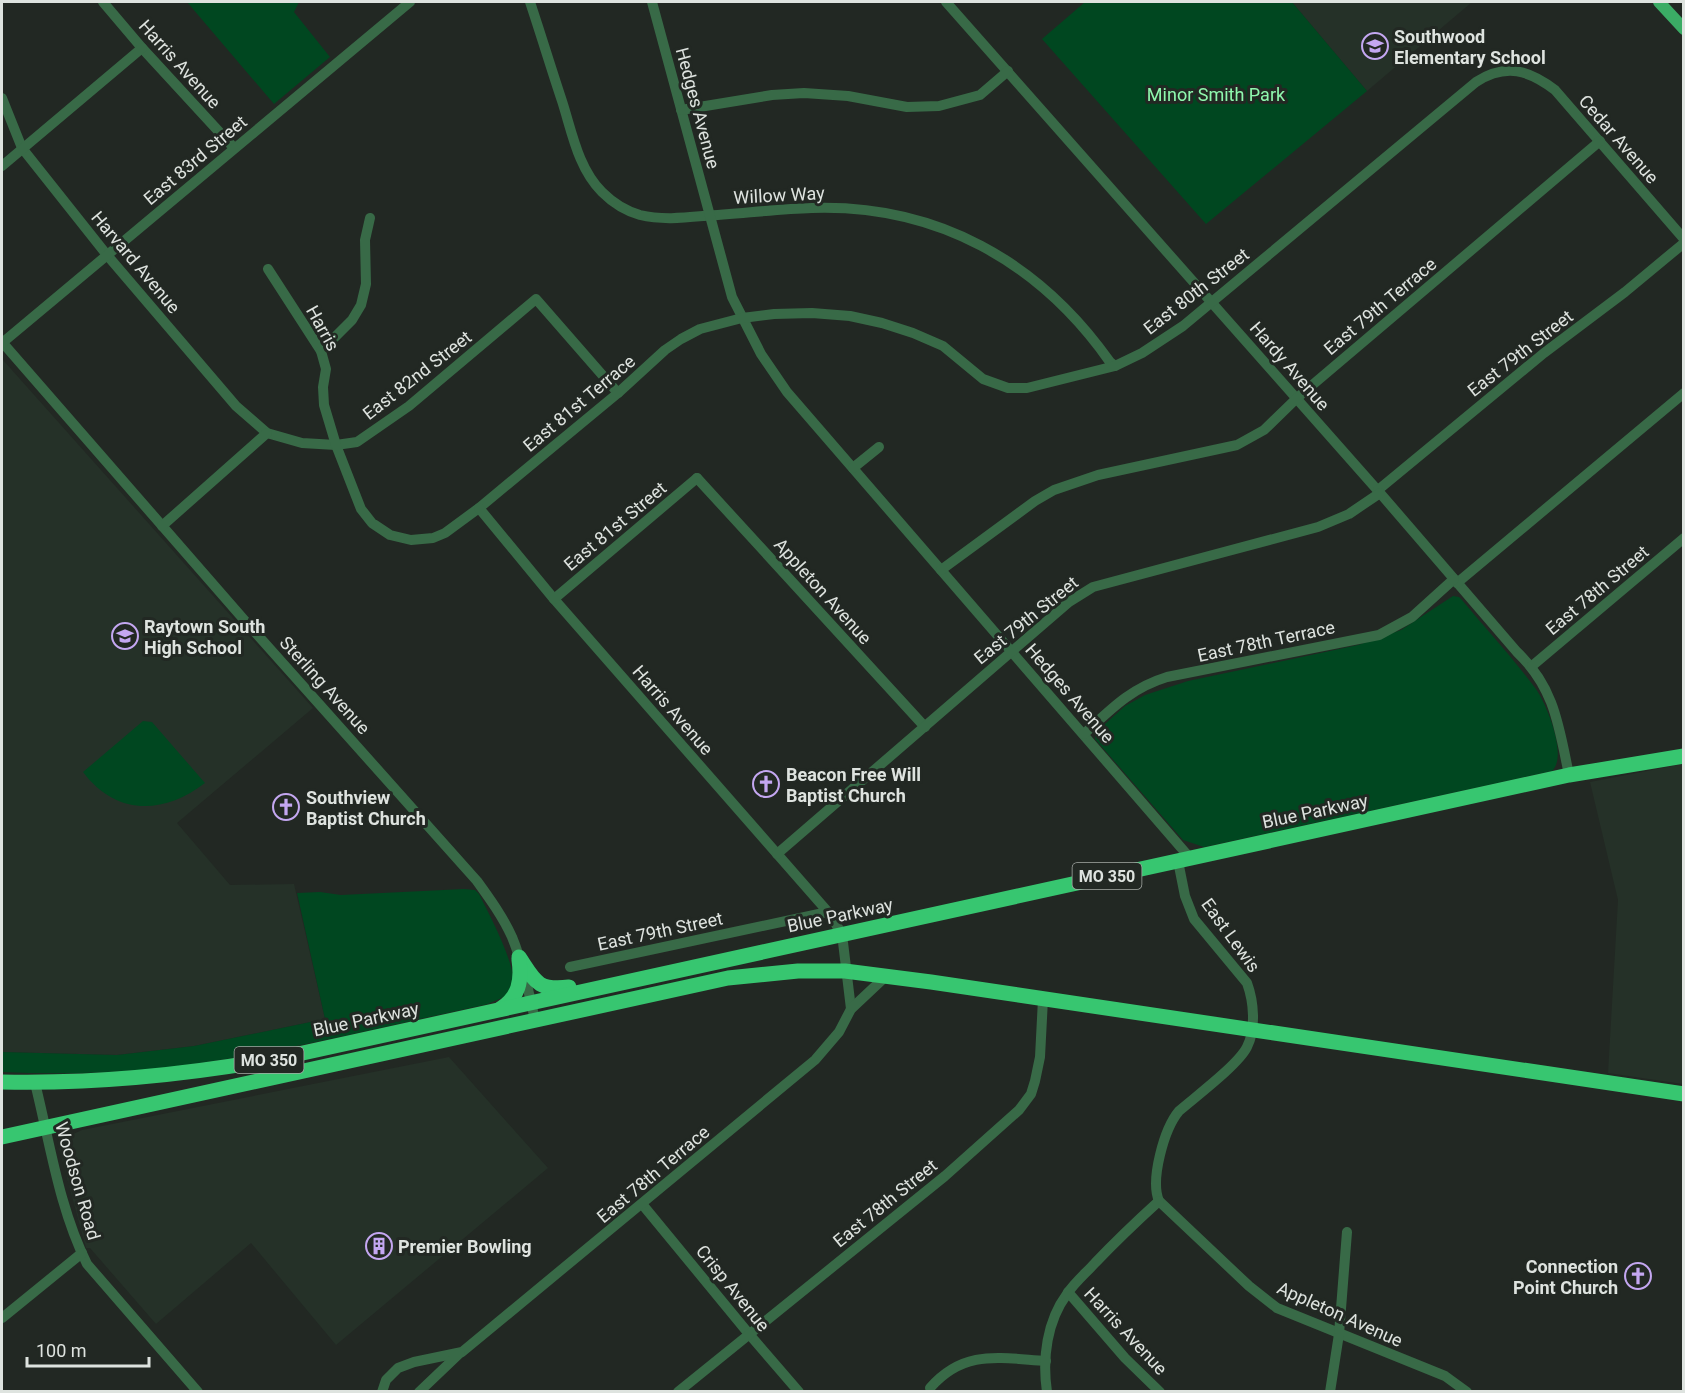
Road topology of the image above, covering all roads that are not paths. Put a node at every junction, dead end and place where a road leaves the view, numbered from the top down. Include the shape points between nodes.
1 (103, 2) edge
2 (410, 2) edge
3 (530, 2) edge
4 (652, 2) edge
5 (946, 2) edge
6 (1659, 2) edge
7 (1683, 29) edge
8 (142, 48) junction
9 (1008, 71) junction
10 (1522, 72) joint
11 (2, 98) edge
12 (681, 110) junction
13 (1600, 141) junction
14 (22, 148) junction
15 (234, 148) junction
16 (2, 166) edge
17 (710, 216) junction
18 (370, 218) dead end
19 (1683, 239) edge
20 (1683, 243) edge
21 (107, 255) junction
22 (268, 269) dead end
23 (1212, 302) junction
24 (742, 318) junction
25 (2, 343) edge
26 (321, 351) junction
27 (1116, 366) junction
28 (618, 393) junction
29 (1683, 393) edge
30 (1297, 398) junction
31 (267, 433) junction
32 (336, 445) junction
33 (879, 447) dead end
34 (853, 468) junction
35 (698, 475) joint
36 (1379, 491) junction
37 (479, 508) junction
38 (162, 526) junction
39 (448, 531) joint
40 (1683, 538) edge
41 (941, 570) junction
42 (1456, 581) junction
43 (554, 599) junction
44 (1012, 651) junction
45 (1532, 666) junction
46 (925, 727) junction
47 (1084, 734) junction
48 (1683, 756) edge
49 (1569, 775) junction
50 (777, 854) junction
51 (1184, 860) junction
52 (828, 912) junction
53 (842, 934) junction
54 (519, 957) junction
55 (570, 967) dead end
56 (845, 971) junction
57 (885, 976) junction
58 (620, 983) junction
59 (1043, 999) junction
60 (531, 1004) junction
61 (851, 1009) junction
62 (498, 1011) junction
63 (535, 1020) junction
64 (1251, 1030) junction
65 (2, 1082) edge
66 (35, 1083) junction
67 (1683, 1094) edge
68 (46, 1127) junction
69 (2, 1137) edge
70 (1159, 1201) junction
71 (642, 1204) junction
72 (1347, 1232) dead end
73 (82, 1253) junction
74 (1068, 1292) junction
75 (2, 1318) edge
76 (749, 1334) junction
77 (1339, 1334) junction
78 (462, 1352) junction
79 (1046, 1361) junction
80 (930, 1388) dead end
81 (198, 1392) edge
82 (382, 1392) edge
83 (419, 1392) edge
84 (678, 1392) edge
85 (799, 1392) edge
86 (1047, 1392) edge
87 (1160, 1392) edge
88 (1330, 1392) edge
89 (1467, 1392) edge

1 - 8 street, Harris Avenue
2 - 15 street, East 83rd Street
3 - 17 street, Willow Way via 583,166 600,190 639,214 665,219
4 - 12 street, Hedges Avenue
5 - 9 street, Hardy Avenue
6 - 7 main road
8 - 14 street
8 - 15 street, Harris Avenue
9 - 12 street via 980,95 939,106 907,107 804,93
9 - 23 street, Hardy Avenue
10 - 13 street, Cedar Avenue via 1538,77 1555,90
10 - 23 street, East 80th Street via 1497,72 1476,82
11 - 14 street, Harvard Avenue
12 - 17 street, Hedges Avenue
13 - 19 street, Cedar Avenue
13 - 30 street, East 79th Terrace
14 - 16 street
14 - 21 street, Harvard Avenue
15 - 21 street, East 83rd Street
17 - 24 street, Hedges Avenue via 732,297
17 - 27 street, Willow Way via 847,208 893,214 944,229 992,250 1035,280 1074,315
18 - 26 street via 361,305 352,320
20 - 36 street, East 79th Street
21 - 25 street, East 83rd Street
21 - 31 street, Harvard Avenue via 236,406
22 - 26 street, Harris
23 - 27 street, East 80th Street via 1163,341
23 - 30 street, Hardy Avenue
24 - 27 street, East 80th Street via 812,312 882,323 943,346 982,379 1008,388 1027,388
24 - 28 street, East 81st Terrace via 700,329 681,339
24 - 34 street, Hedges Avenue via 787,392
25 - 38 street, Sterling Avenue
26 - 32 street, Harris via 326,369 324,405
28 - 32 street, East 82nd Street via 536,299 409,406 357,442
28 - 37 street, East 81st Terrace
29 - 42 street, East 78th Terrace
30 - 36 street, Hardy Avenue
30 - 41 street, East 79th Terrace via 1264,430 1237,445 1098,475 1054,490
31 - 32 street, East 82nd Street via 302,443
31 - 38 street
32 - 39 street, Harris via 362,509 372,522 390,535 411,540 433,538
33 - 34 street
34 - 41 street, Hedges Avenue
35 - 43 street, East 81st Street
35 - 46 street, Appleton Avenue
36 - 42 street, Hardy Avenue
36 - 44 street, East 79th Street via 1349,514 1318,527 1093,587 1069,602
37 - 39 street, East 81st Terrace
37 - 43 street, Harris Avenue
38 - 54 street, Sterling Avenue via 477,881 504,923
40 - 45 street, East 78th Street
41 - 44 street, Hedges Avenue
42 - 45 street, Hardy Avenue
42 - 47 street, East 78th Terrace via 1412,617 1379,635 1148,683 1127,695
43 - 50 street, Harris Avenue
44 - 46 street, East 79th Street
44 - 47 street, Hedges Avenue
45 - 49 street, Hardy Avenue via 1555,709
46 - 50 street, East 79th Street
47 - 51 street, Hedges Avenue
48 - 49 highway, Blue Parkway / MO 350
49 - 51 highway, Blue Parkway / MO 350
50 - 52 street, Harris Avenue
51 - 53 highway, Blue Parkway / MO 350
51 - 64 street, East Lewis via 1185,896 1194,918 1247,983 1252,996
52 - 53 street, Harris Avenue
52 - 55 street, East 79th Street
53 - 56 street
53 - 58 highway, Blue Parkway / MO 350
54 - 58 highway via 534,981 544,987
54 - 60 street, Sterling Avenue
54 - 62 highway via 518,991
56 - 57 highway, Blue Parkway / MO 350
56 - 61 street
56 - 63 highway, Blue Parkway / MO 350 via 728,978
57 - 59 highway, Blue Parkway / MO 350
57 - 61 street, East 78th Terrace
58 - 60 highway, Blue Parkway / MO 350
59 - 64 highway, Blue Parkway / MO 350
59 - 76 street, East 78th Street via 1040,1057 1031,1094 1019,1110 945,1176
60 - 62 highway, Blue Parkway / MO 350
60 - 63 street, Sterling Avenue
61 - 71 street, East 78th Terrace via 839,1032 815,1060
62 - 66 highway, Blue Parkway / MO 350 via 225,1068 115,1080
63 - 68 highway, Blue Parkway / MO 350
64 - 67 highway, Blue Parkway / MO 350
64 - 70 street via 1248,1046 1239,1058 1171,1121 1155,1185
65 - 66 highway, Blue Parkway / MO 350
66 - 68 street, Woodson Road
68 - 69 highway, Blue Parkway / MO 350
68 - 73 street, Woodson Road via 67,1214
70 - 74 street
70 - 77 street, Appleton Avenue via 1267,1301
71 - 76 street, Crisp Avenue
71 - 78 street, East 78th Terrace
72 - 77 street
73 - 75 street
73 - 81 street, Woodson Road via 87,1264
74 - 79 street via 1052,1324
74 - 87 street, Harris Avenue
76 - 84 street, East 78th Street
76 - 85 street, Crisp Avenue
77 - 88 street
77 - 89 street, Appleton Avenue via 1445,1376
78 - 82 street, East 78th Terrace via 398,1368 386,1380
78 - 83 street, East 78th Terrace
79 - 80 street via 974,1359 949,1370
79 - 86 street

